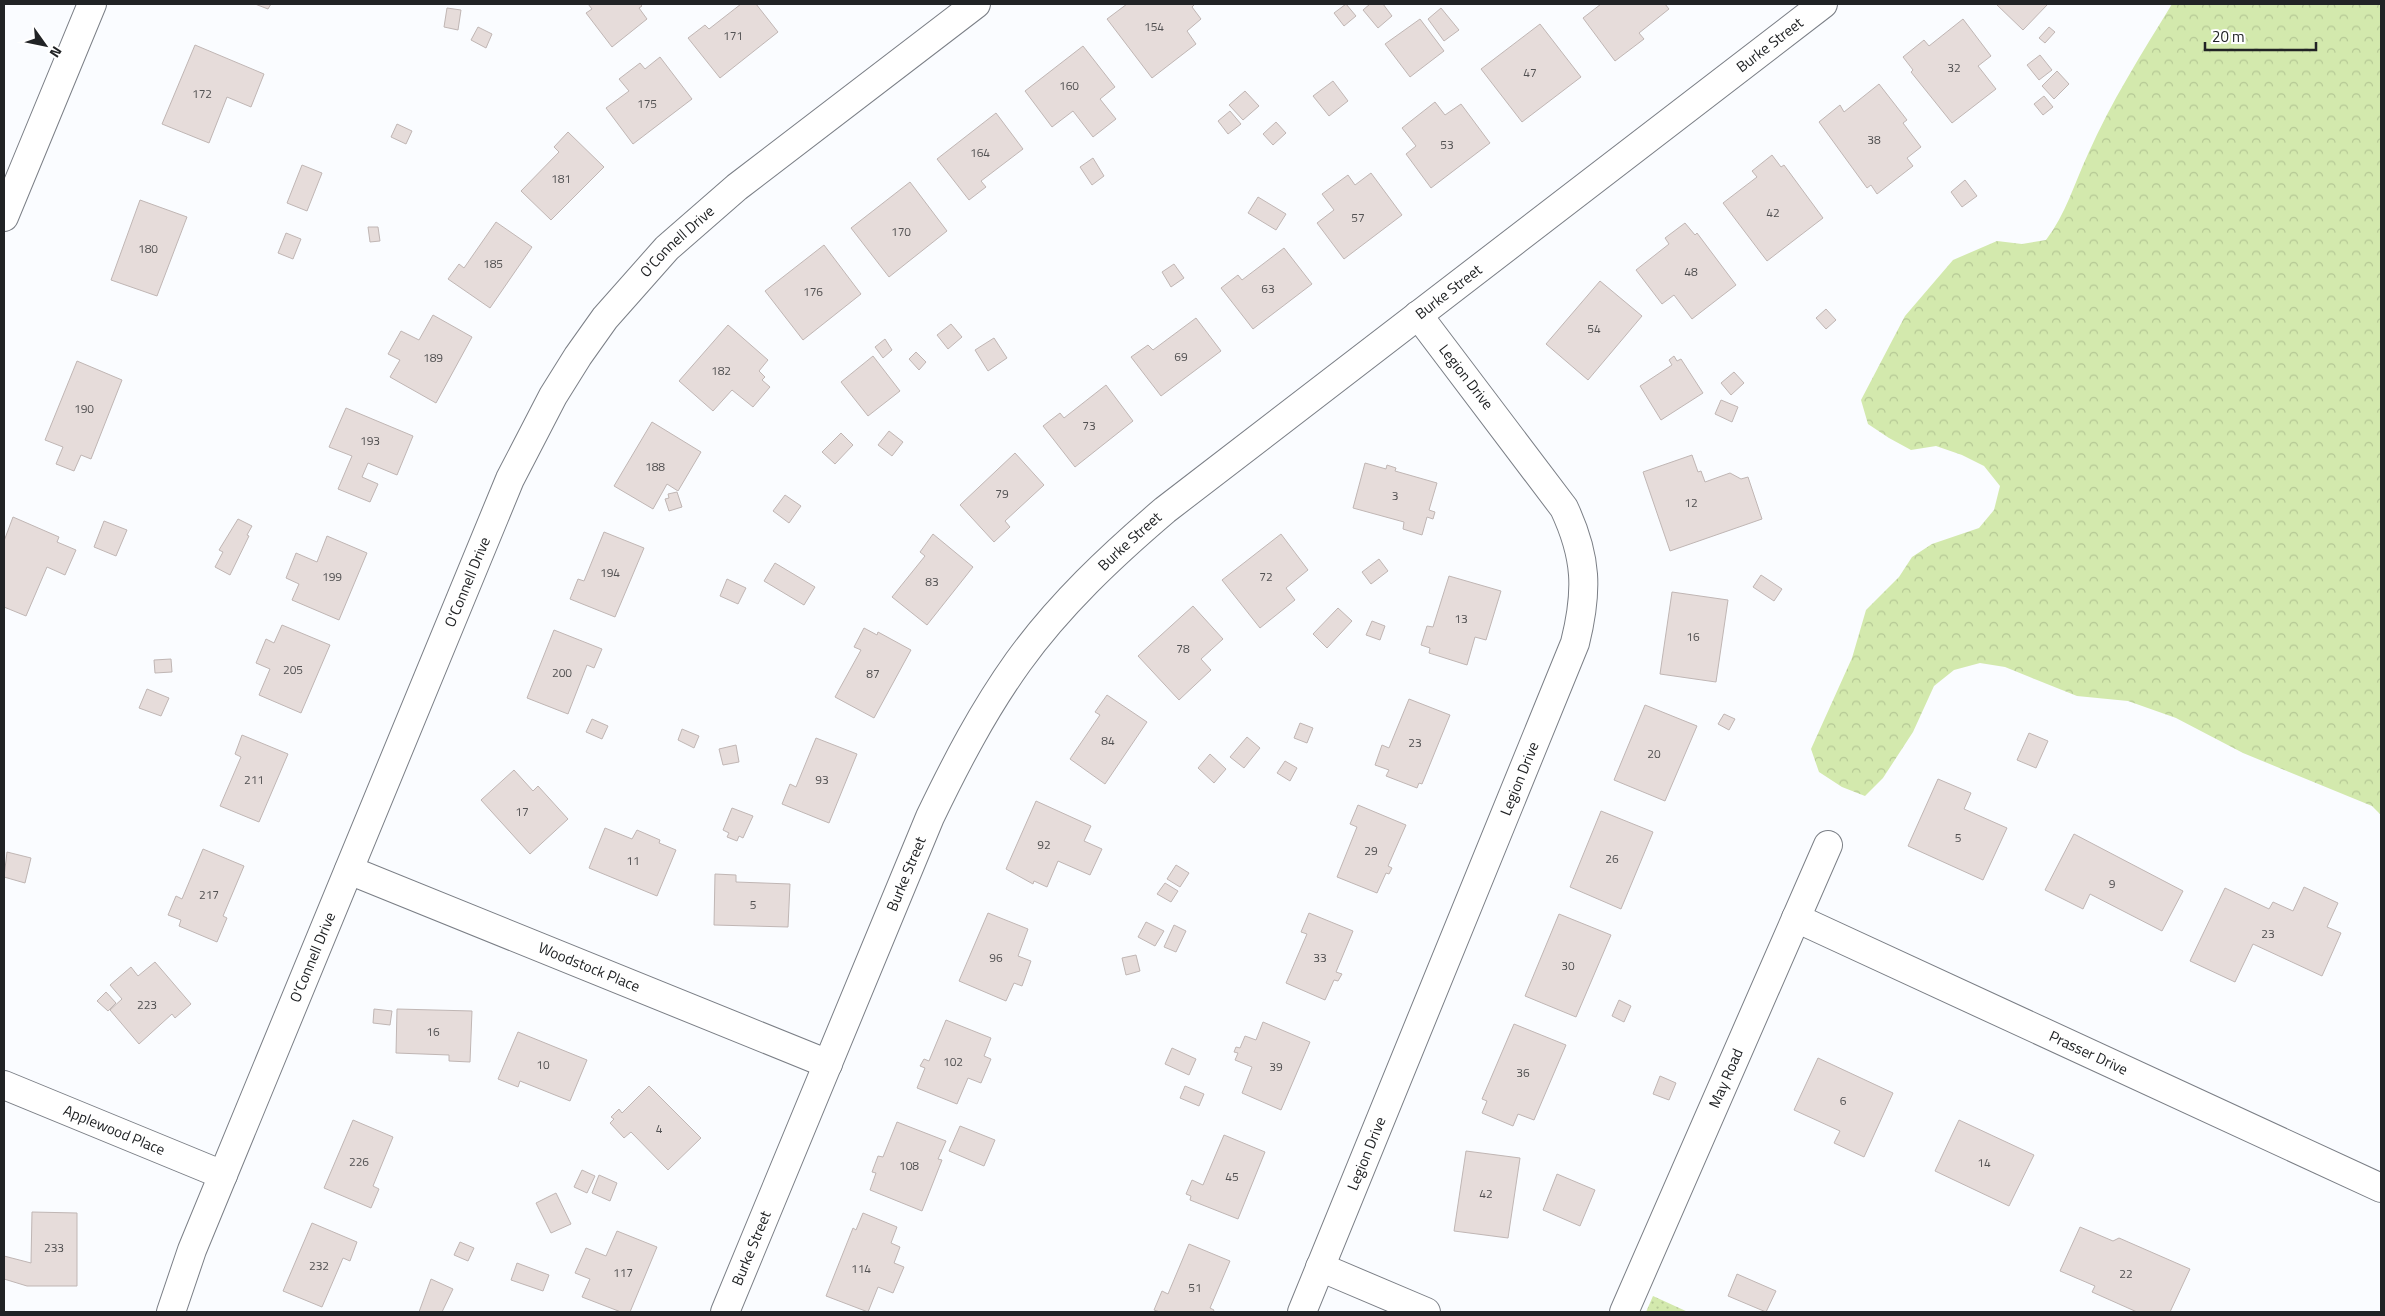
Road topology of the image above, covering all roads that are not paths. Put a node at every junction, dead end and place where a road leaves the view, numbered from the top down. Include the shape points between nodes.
1 (92, 4) edge
2 (976, 4) edge
3 (1823, 4) edge
4 (4, 217) edge
5 (1418, 315) junction
6 (1828, 845) dead end
7 (350, 870) junction
8 (1796, 918) junction
9 (828, 1064) junction
10 (4, 1085) edge
11 (223, 1175) junction
12 (2381, 1188) edge
13 (1320, 1267) junction
14 (171, 1312) edge
15 (725, 1312) edge
16 (1302, 1312) edge
17 (1426, 1312) edge
18 (1624, 1312) edge

1 - 4 street
2 - 7 street, O'Connell Drive via 702,217 636,283 583,348 552,396 510,479
3 - 5 street, Burke Street
5 - 9 street, Burke Street via 1125,544 1087,581 1035,641 985,711 956,763 930,817
5 - 13 street, Legion Drive via 1564,508 1581,552 1584,594 1575,643
6 - 8 street, May Road
7 - 9 street, Woodstock Place
7 - 11 street, O'Connell Drive
8 - 12 street, Prasser Drive
8 - 18 street, May Road
9 - 15 street, Burke Street
10 - 11 street, Applewood Place
11 - 14 street, O'Connell Drive
13 - 16 street, Legion Drive
13 - 17 street

